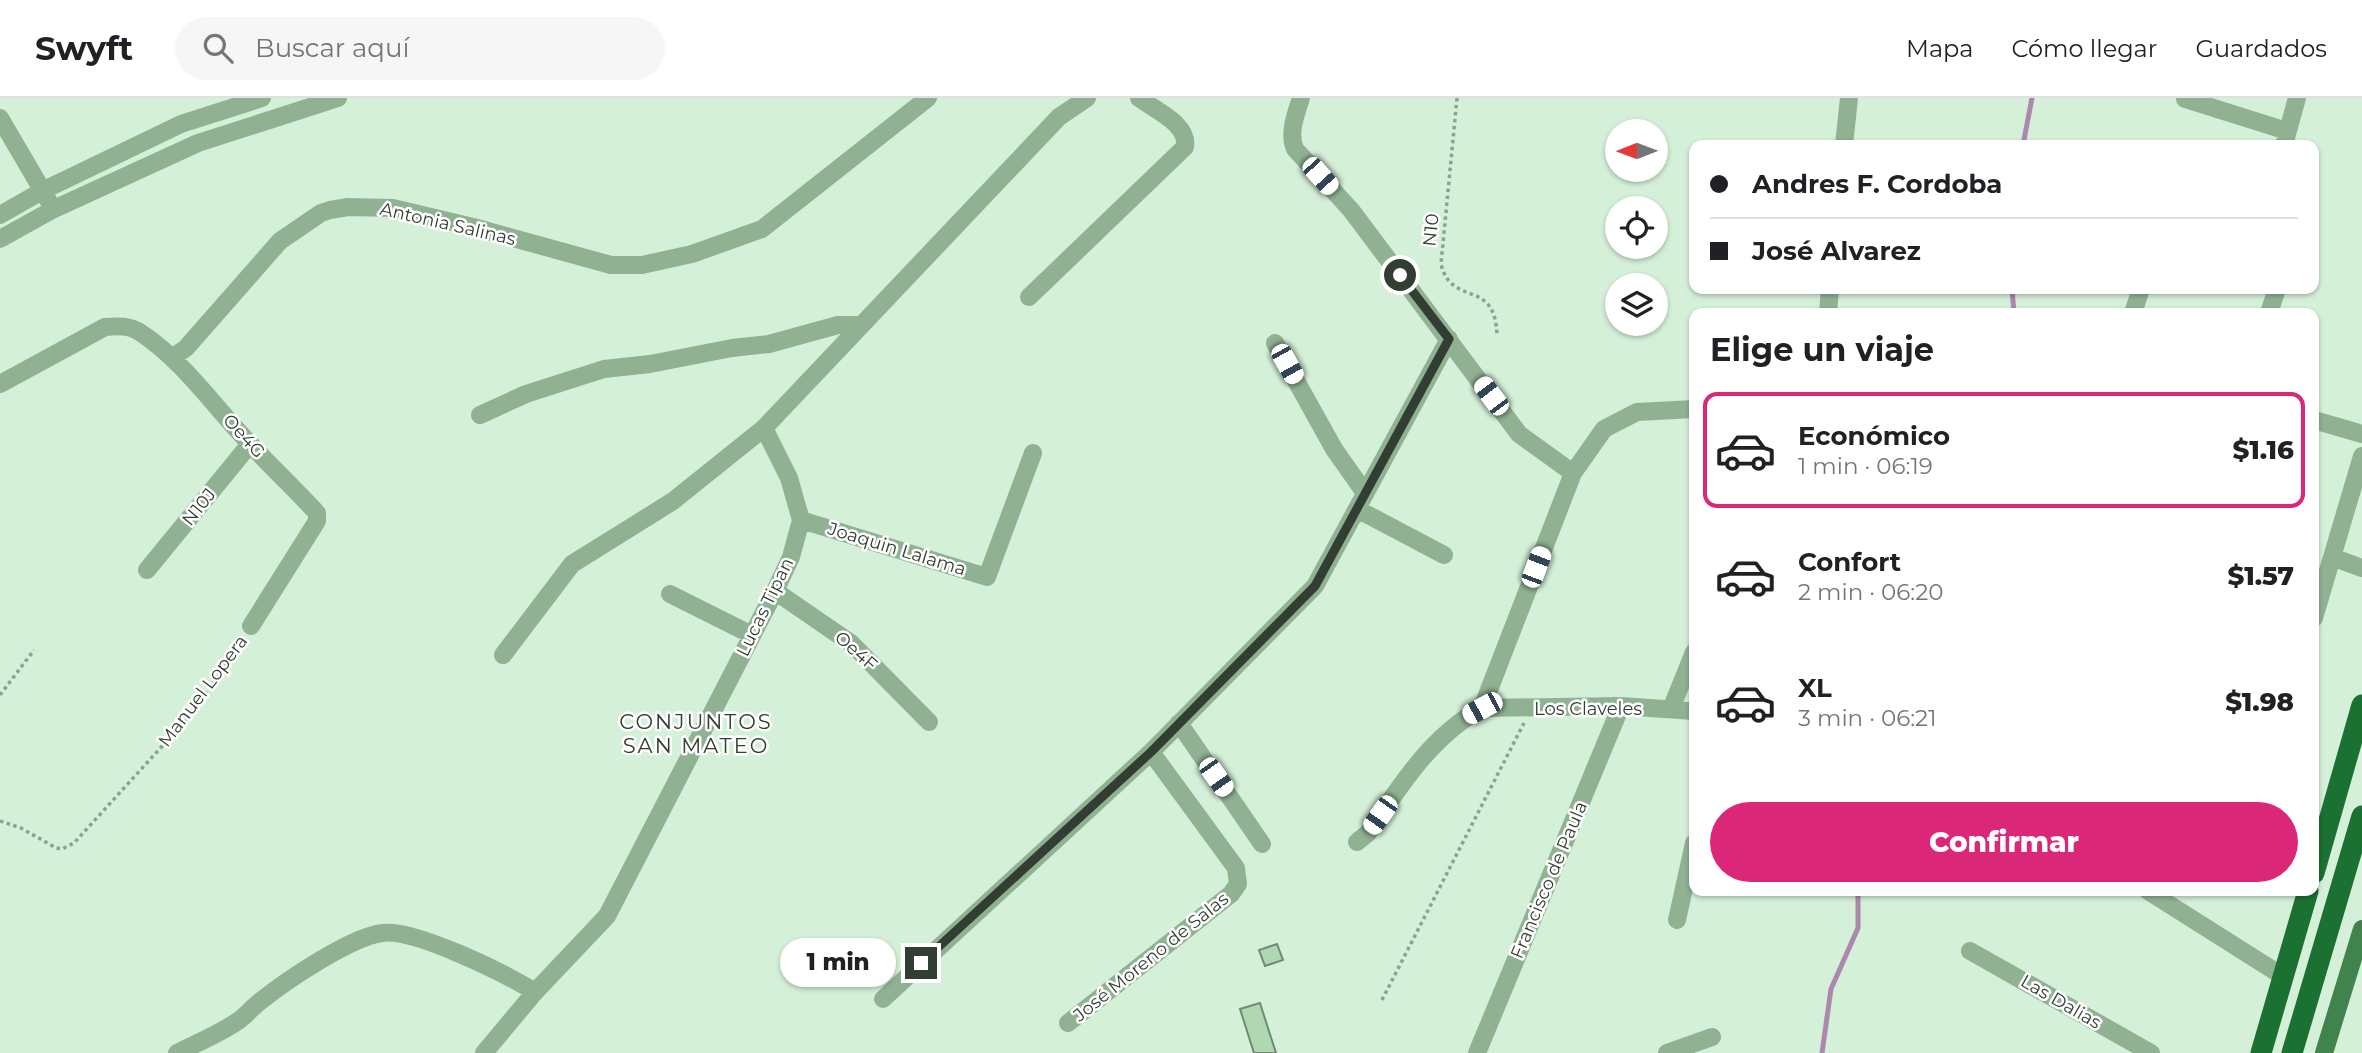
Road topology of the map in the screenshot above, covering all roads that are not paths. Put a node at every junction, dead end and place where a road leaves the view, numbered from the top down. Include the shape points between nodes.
1 (262, 98) edge
2 (338, 98) edge
3 (928, 98) edge
4 (1087, 98) edge
5 (1139, 98) edge
6 (1301, 98) edge
7 (1849, 98) edge
8 (2297, 98) edge
9 (2185, 99) edge
10 (0, 118) edge
11 (2285, 138) edge
12 (1845, 140) edge
13 (42, 191) junction
14 (54, 209) junction
15 (0, 215) edge
16 (0, 239) edge
17 (1029, 297) dead end
18 (862, 325) junction
19 (1449, 339) junction
20 (1275, 343) dead end
21 (172, 358) junction
22 (0, 384) edge
23 (1689, 409) edge
24 (480, 415) dead end
25 (2319, 421) edge
26 (764, 428) junction
27 (2362, 434) edge
28 (250, 444) junction
29 (1033, 453) dead end
30 (2362, 456) edge
31 (1573, 473) junction
32 (1365, 493) junction
33 (1357, 509) junction
34 (317, 513) joint
35 (801, 520) junction
36 (1444, 555) dead end
37 (2332, 557) junction
38 (2362, 568) edge
39 (147, 569) dead end
40 (775, 591) junction
41 (670, 594) dead end
42 (2319, 601) edge
43 (251, 626) road end
44 (752, 635) junction
45 (503, 655) dead end
46 (1689, 664) edge
47 (2362, 705) edge
48 (1621, 706) junction
49 (1482, 708) junction
50 (1671, 709) junction
51 (1689, 711) edge
52 (929, 722) dead end
53 (1179, 723) junction
54 (1151, 752) junction
55 (2362, 816) edge
56 (1357, 842) dead end
57 (1262, 844) dead end
58 (2319, 856) edge
59 (1689, 866) edge
60 (2156, 896) edge
61 (2307, 896) edge
62 (1677, 920) dead end
63 (2362, 929) edge
64 (1970, 951) dead end
65 (2284, 976) junction
66 (535, 992) junction
67 (883, 999) dead end
68 (1068, 1023) dead end
69 (1712, 1037) dead end
70 (177, 1053) edge
71 (484, 1053) edge
72 (1477, 1053) edge
73 (1667, 1053) edge
74 (2151, 1053) edge
75 (2261, 1053) edge
76 (2292, 1053) edge
77 (2324, 1053) edge

1 - 13 street via 181,124
2 - 14 street via 198,143
3 - 21 street, Antonia Salinas via 762,229 692,254 642,265 611,265 393,208 348,207 321,213 280,241 186,348
4 - 18 street via 1059,117
5 - 17 street via 1182,129 1187,137 1185,147
6 - 19 street via 1292,132 1296,149 1351,210
7 - 12 street
8 - 11 street
9 - 11 street
10 - 13 street
13 - 14 street
13 - 15 street
14 - 16 street
18 - 24 street via 838,325 769,344 604,369 526,394
18 - 26 street
19 - 31 street via 1519,434
19 - 32 street
20 - 32 street via 1334,449
21 - 22 street via 139,331 105,327
21 - 28 street, Oe4G
23 - 31 street via 1637,412 1604,429
25 - 27 street
26 - 35 street via 789,478
26 - 45 street via 673,501 572,564
28 - 34 street, Oe4G
28 - 39 street, N10J
29 - 35 street, Joaquin Lalama via 987,577
30 - 37 street
31 - 49 street
32 - 33 street
33 - 36 street
33 - 53 street via 1315,586
34 - 43 street, Manuel Lopera via 317,521
35 - 40 street, Lucas Tipan
37 - 38 street
37 - 42 street
40 - 44 street, Lucas Tipan
40 - 52 street, Oe4F via 852,644
41 - 44 street
44 - 66 street, Lucas Tipan via 607,916
46 - 50 street
47 - 58 highway
48 - 49 street, Los Claveles
48 - 50 street, Los Claveles
48 - 72 street, Francisco de Paula
49 - 56 street via 1433,745
50 - 51 street, Los Claveles
53 - 54 street
53 - 57 street
54 - 67 street
54 - 68 street, José Moreno de Salas via 1236,868 1238,884
55 - 76 highway
59 - 62 street
60 - 65 street
61 - 65 highway
63 - 77 main road
64 - 74 street, Las Dalias
65 - 75 highway
66 - 70 street via 404,933 383,933 357,941 312,966 278,987 242,1019
66 - 71 street, Lucas Tipan
69 - 73 street

